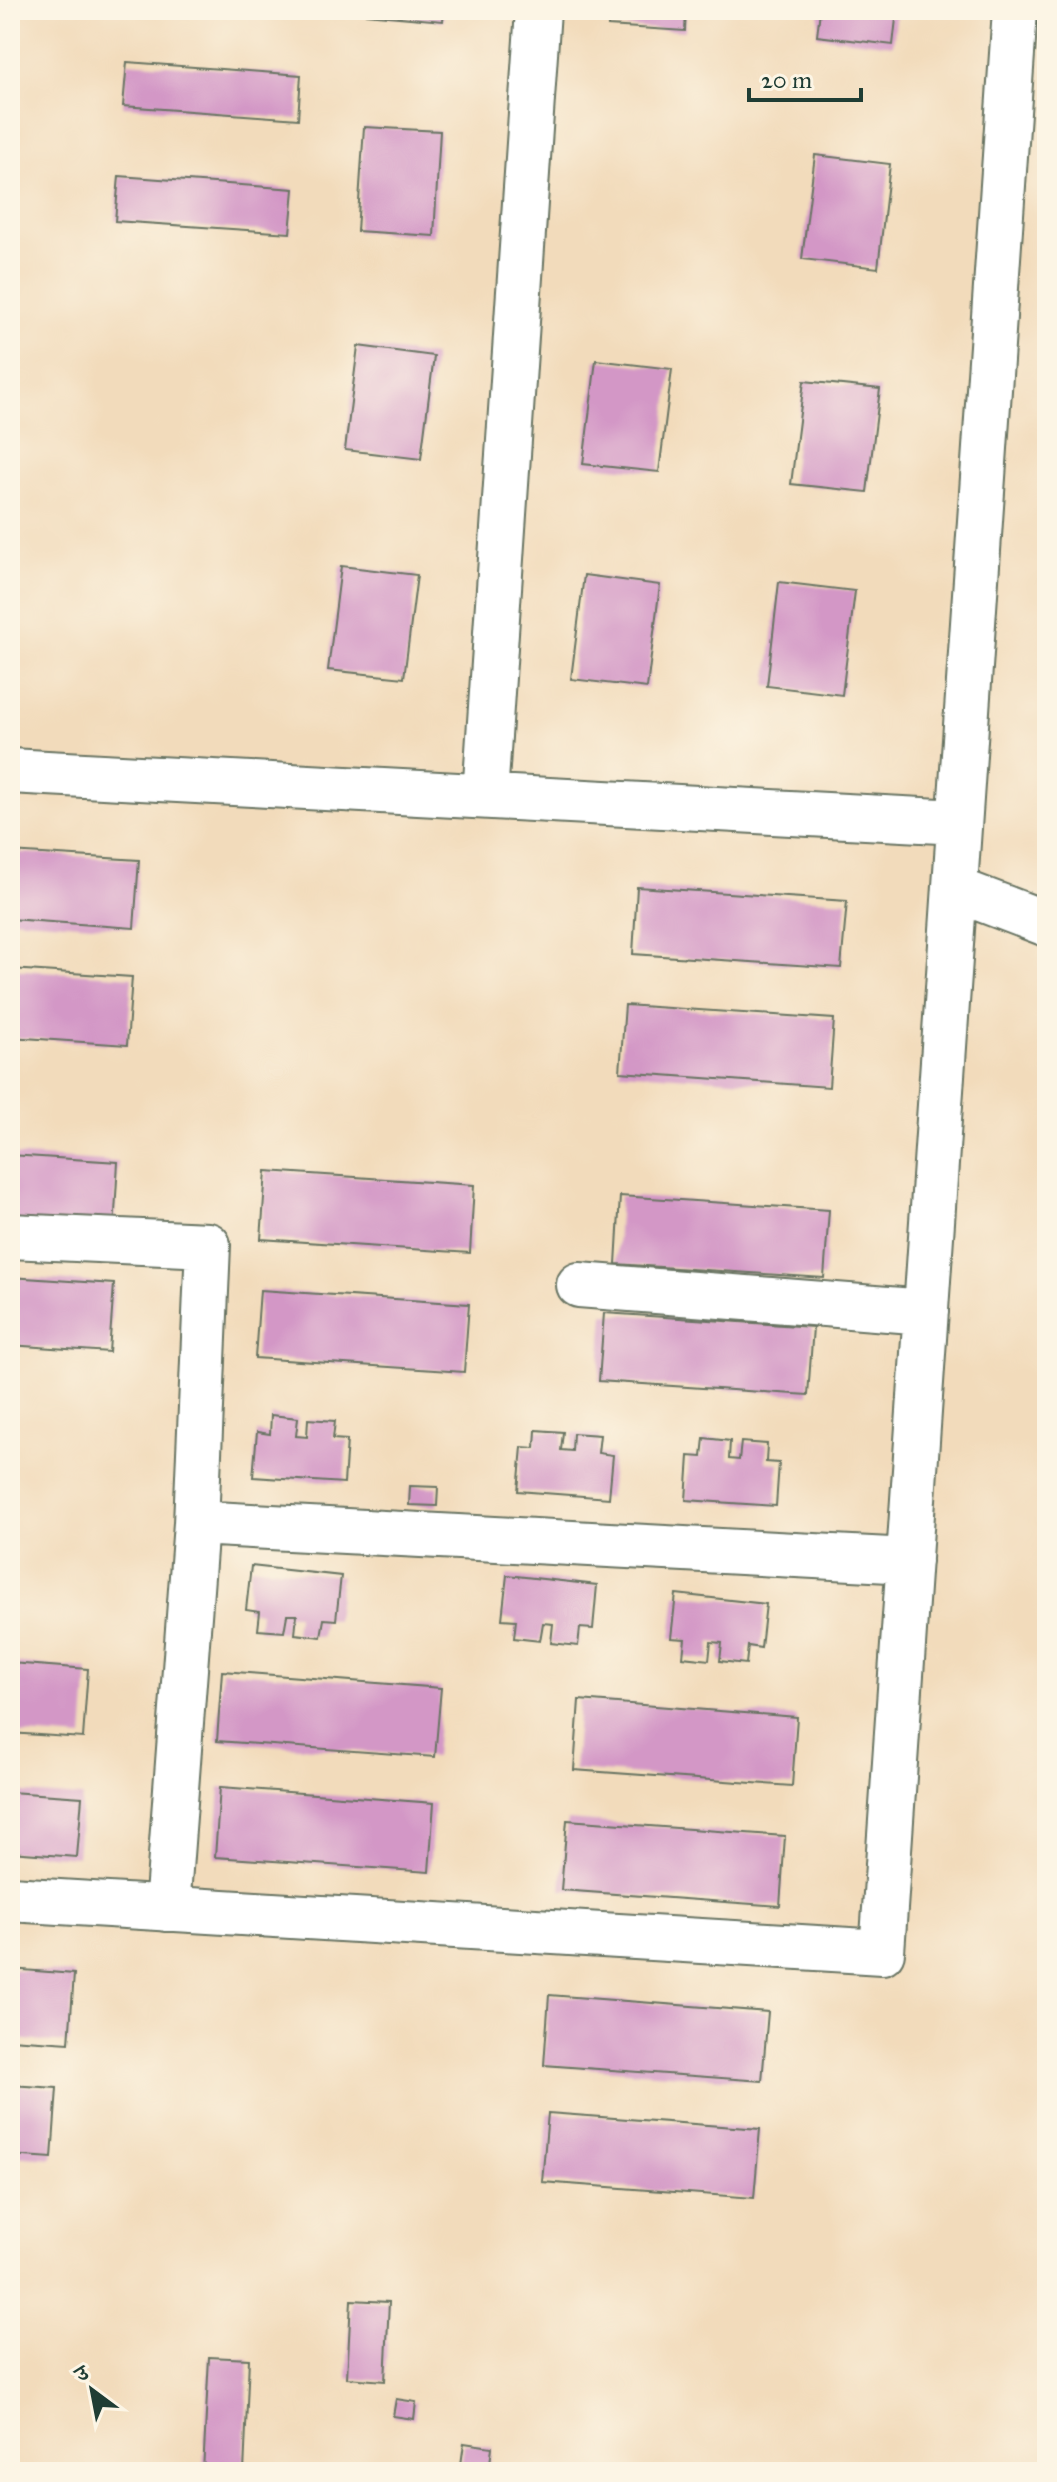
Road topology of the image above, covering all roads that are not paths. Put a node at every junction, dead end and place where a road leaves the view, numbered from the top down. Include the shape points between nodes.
1 (538, 10) edge
2 (1015, 10) edge
3 (10, 771) edge
4 (485, 796) junction
5 (959, 822) junction
6 (955, 889) junction
7 (1047, 924) edge
8 (10, 1236) edge
9 (579, 1285) dead end
10 (926, 1312) junction
11 (196, 1523) junction
12 (909, 1561) junction
13 (10, 1899) edge
14 (167, 1909) junction

1 - 4 street
2 - 5 street
3 - 4 street
4 - 5 street
5 - 6 street
6 - 7 street
6 - 10 street
8 - 11 street via 208,1245
9 - 10 street
10 - 12 street
11 - 12 street
11 - 14 street
12 - 14 street via 882,1952
13 - 14 street

